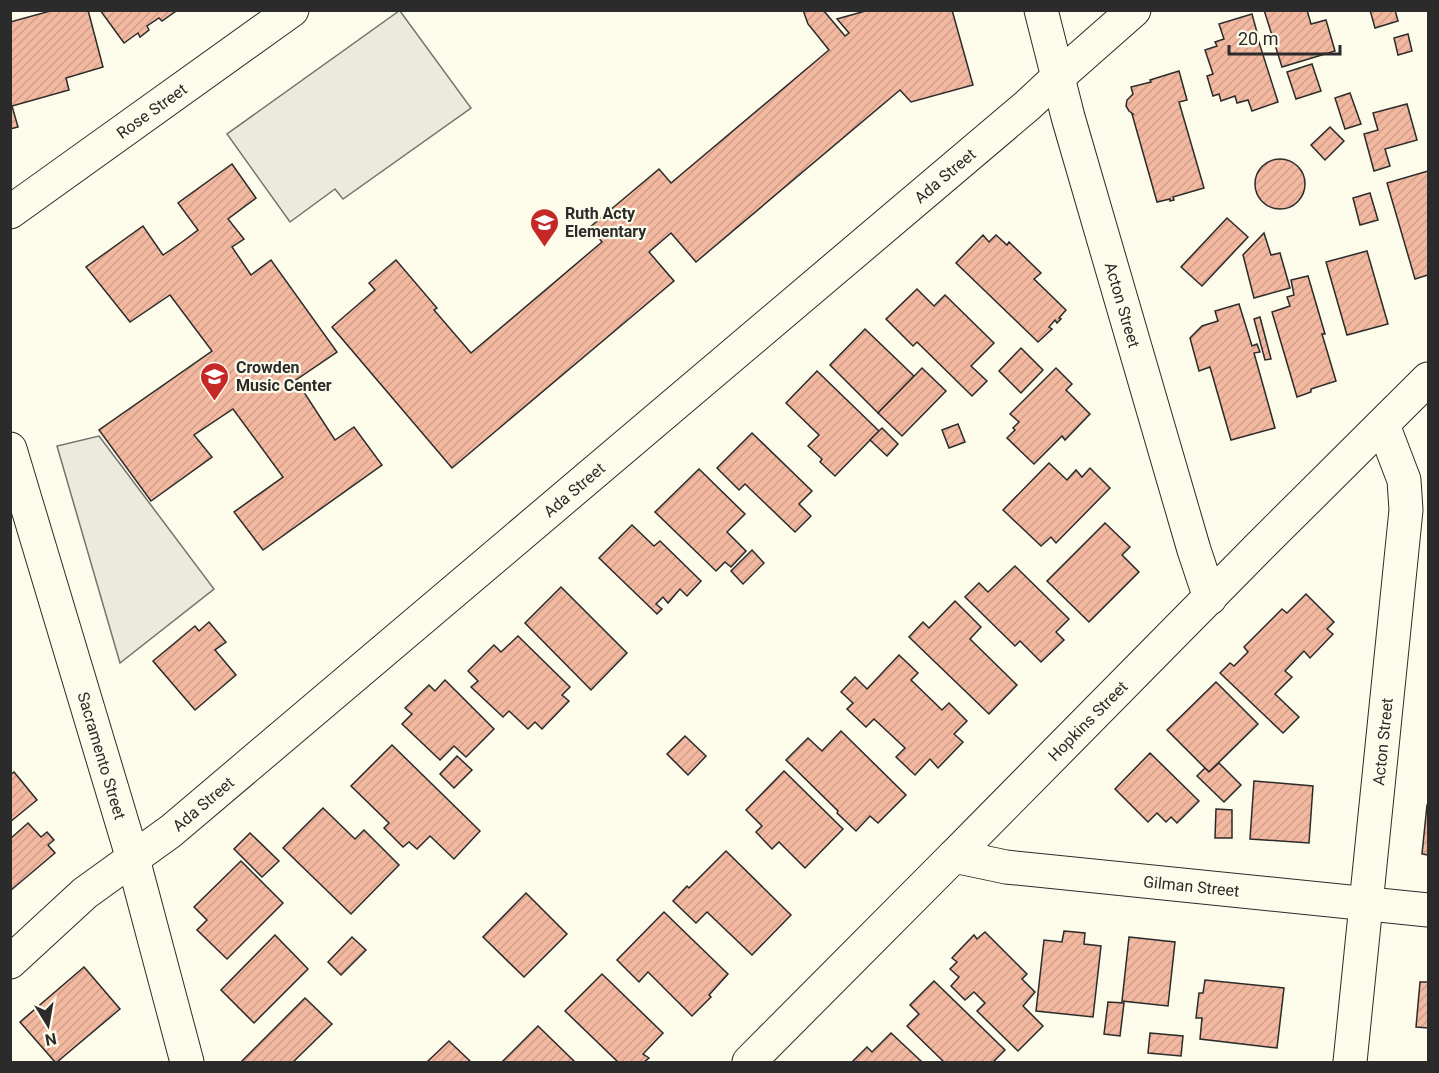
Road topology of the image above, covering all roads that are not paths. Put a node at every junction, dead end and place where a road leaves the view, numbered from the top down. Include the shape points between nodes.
1 (1041, 10) edge
2 (1134, 10) edge
3 (291, 11) edge
4 (1058, 77) junction
5 (10, 212) edge
6 (1428, 379) edge
7 (1383, 425) junction
8 (10, 448) edge
9 (1210, 598) junction
10 (954, 856) junction
11 (133, 859) junction
12 (1367, 904) junction
13 (1428, 910) edge
14 (10, 962) edge
15 (187, 1062) edge
16 (749, 1062) edge
17 (1350, 1062) edge

1 - 4 street, Acton Street
2 - 4 street, Ada Street
3 - 5 street, Rose Street
4 - 9 street, Acton Street
4 - 11 street, Ada Street via 171,831
6 - 7 street, Hopkins Street
7 - 9 street, Hopkins Street
7 - 12 street, Acton Street via 1404,480 1406,510
8 - 11 street, Sacramento Street
9 - 10 street, Hopkins Street
10 - 12 street, Gilman Street via 1006,867
10 - 16 street, Hopkins Street
11 - 14 street, Ada Street via 85,893
11 - 15 street, Sacramento Street
12 - 13 street, Gilman Street
12 - 17 street, Acton Street

